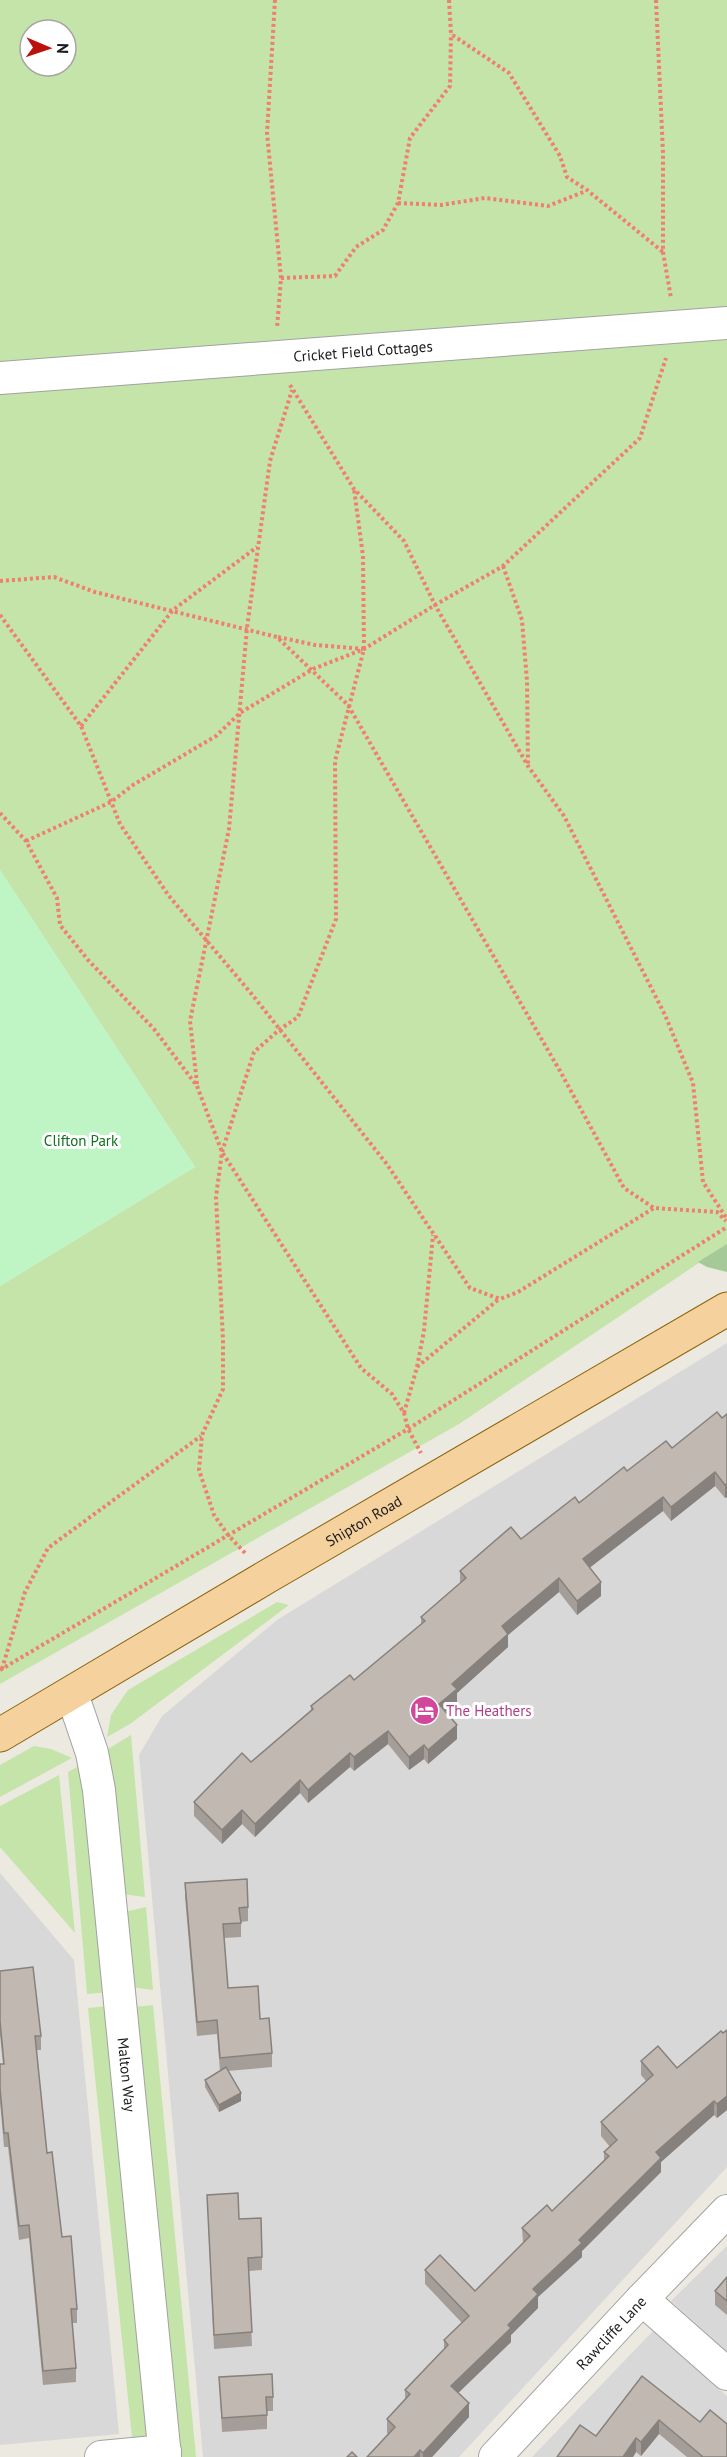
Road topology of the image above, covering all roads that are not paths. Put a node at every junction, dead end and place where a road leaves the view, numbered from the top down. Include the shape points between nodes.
1 (727, 323) edge
2 (0, 378) edge
3 (727, 1310) edge
4 (72, 1694) junction
5 (0, 1735) edge
6 (727, 2211) edge
7 (642, 2299) junction
8 (727, 2374) edge
9 (165, 2454) edge
10 (101, 2457) edge
11 (495, 2457) edge

1 - 2 street, Cricket Field Cottages
3 - 4 main road, Shipton Road
4 - 5 main road, Shipton Road
4 - 9 street, Malton Way via 92,1753 99,1790
6 - 7 street, Rawcliffe Lane
7 - 8 street
7 - 11 street, Rawcliffe Lane
9 - 10 street

